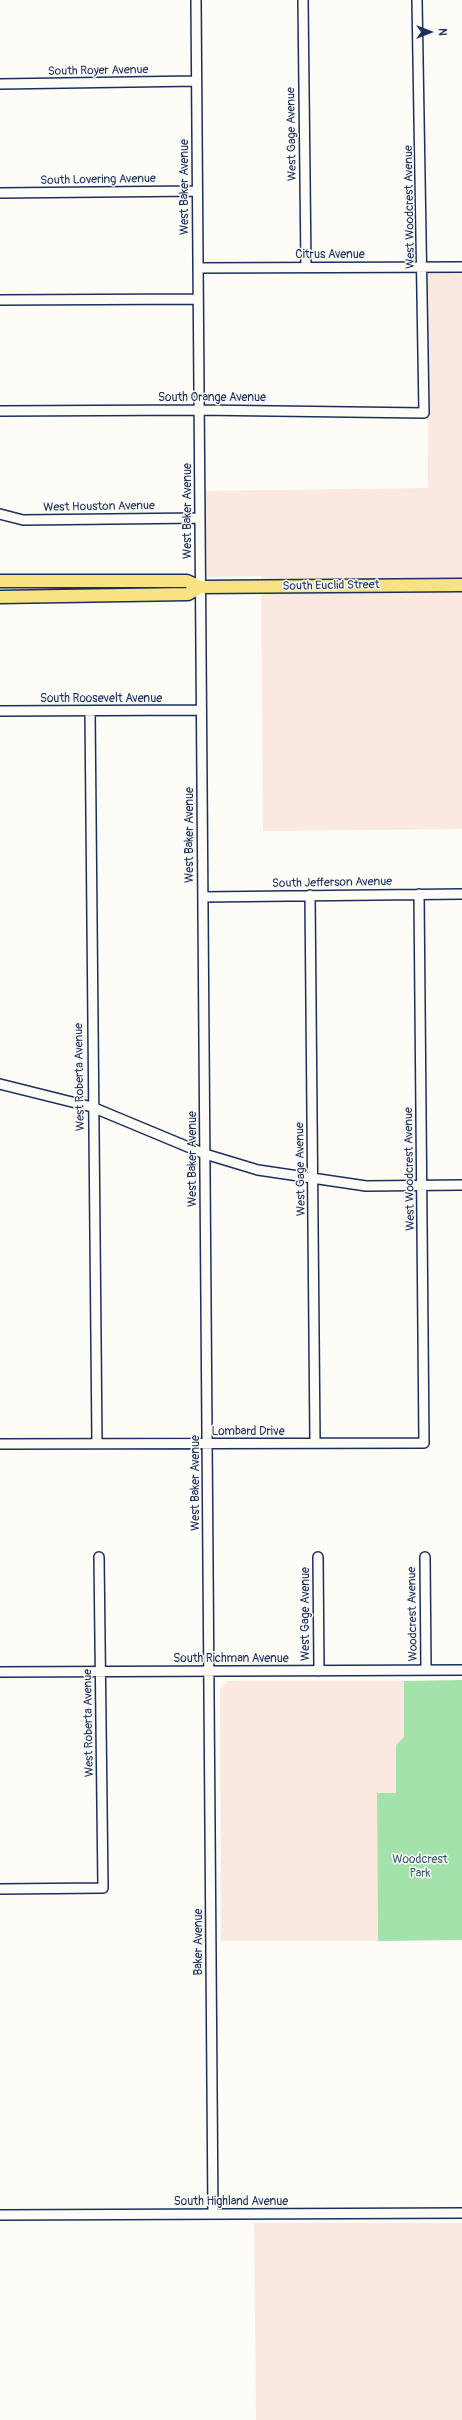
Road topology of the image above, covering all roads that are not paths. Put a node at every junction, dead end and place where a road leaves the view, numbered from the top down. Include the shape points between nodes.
1 (196, 0) edge
2 (303, 0) edge
3 (417, 0) edge
4 (196, 81) junction
5 (0, 84) edge
6 (197, 190) junction
7 (0, 193) edge
8 (306, 267) junction
9 (462, 267) edge
10 (198, 268) junction
11 (423, 268) junction
12 (198, 299) junction
13 (0, 300) edge
14 (199, 410) junction
15 (0, 411) edge
16 (424, 413) joint
17 (0, 514) edge
18 (200, 518) junction
19 (0, 581) edge
20 (462, 585) edge
21 (200, 587) junction
22 (0, 597) edge
23 (90, 710) junction
24 (201, 710) junction
25 (0, 711) edge
26 (419, 894) junction
27 (462, 894) edge
28 (310, 895) junction
29 (203, 896) junction
30 (0, 1084) edge
31 (92, 1107) junction
32 (205, 1154) junction
33 (313, 1178) junction
34 (462, 1185) edge
35 (422, 1186) junction
36 (315, 1443) junction
37 (424, 1443) joint
38 (0, 1444) edge
39 (97, 1444) junction
40 (207, 1444) junction
41 (100, 1557) dead end
42 (318, 1557) dead end
43 (425, 1557) dead end
44 (426, 1670) junction
45 (462, 1670) edge
46 (101, 1671) junction
47 (209, 1671) junction
48 (319, 1671) junction
49 (0, 1672) edge
50 (0, 1889) edge
51 (462, 2213) edge
52 (213, 2214) junction
53 (0, 2215) edge

1 - 4 street, West Baker Avenue
2 - 8 street, West Gage Avenue
3 - 11 street, West Woodcrest Avenue
4 - 5 street, South Royer Avenue
4 - 6 street, West Baker Avenue
6 - 7 street, South Lovering Avenue
6 - 10 street, West Baker Avenue
8 - 10 street, Citrus Avenue
8 - 11 street, Citrus Avenue
9 - 11 street, Citrus Avenue
10 - 12 street, West Baker Avenue
11 - 16 street, West Woodcrest Avenue
12 - 13 street
12 - 14 street, West Baker Avenue
14 - 15 street, South Orange Avenue
14 - 16 street, South Orange Avenue
14 - 18 street, West Baker Avenue
17 - 18 street, West Houston Avenue via 23,520
18 - 21 street, West Baker Avenue
19 - 21 main road, South Euclid Street via 187,581
20 - 21 main road, South Euclid Street
21 - 22 main road, South Euclid Street via 188,594
21 - 24 street, West Baker Avenue
23 - 24 street, South Roosevelt Avenue
23 - 25 street, South Roosevelt Avenue
23 - 31 street, West Roberta Avenue
24 - 29 street, West Baker Avenue
26 - 27 street, South Jefferson Avenue
26 - 28 street, South Jefferson Avenue
26 - 35 street, West Woodcrest Avenue
28 - 29 street, South Jefferson Avenue
28 - 33 street, West Gage Avenue
29 - 32 street, West Baker Avenue
30 - 31 street
31 - 32 street
31 - 39 street, West Roberta Avenue
32 - 33 street via 258,1170
32 - 40 street, West Baker Avenue
33 - 35 street via 366,1186
33 - 36 street, West Gage Avenue
34 - 35 street
35 - 37 street, West Woodcrest Avenue
36 - 37 street, Lombard Drive
36 - 40 street, Lombard Drive
38 - 39 street, Lombard Drive
39 - 40 street, Lombard Drive
40 - 47 street, West Baker Avenue
41 - 46 street, West Roberta Avenue
42 - 48 street, West Gage Avenue
43 - 44 street, Woodcrest Avenue
44 - 45 street, South Richman Avenue
44 - 48 street, South Richman Avenue
46 - 47 street, South Richman Avenue
46 - 49 street, South Richman Avenue
46 - 50 street, West Roberta Avenue via 103,1888
47 - 48 street, South Richman Avenue
47 - 52 street, Baker Avenue
51 - 52 street, South Highland Avenue
52 - 53 street, South Highland Avenue

